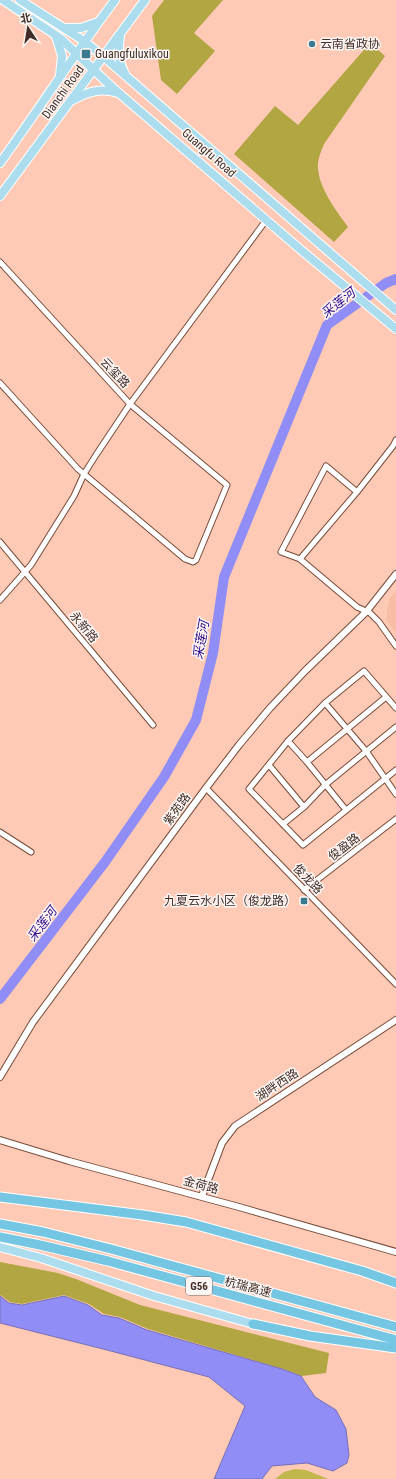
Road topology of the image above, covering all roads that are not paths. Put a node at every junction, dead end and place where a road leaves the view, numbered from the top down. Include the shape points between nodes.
1 (3, 0) edge
2 (20, 0) edge
3 (115, 0) edge
4 (145, 0) edge
5 (98, 22) junction
6 (64, 28) junction
7 (121, 34) junction
8 (56, 35) junction
9 (84, 41) junction
10 (77, 52) junction
11 (104, 57) junction
12 (94, 70) junction
13 (60, 77) junction
14 (127, 78) junction
15 (120, 94) junction
16 (72, 101) junction
17 (0, 163) edge
18 (0, 196) edge
19 (266, 219) junction
20 (0, 262) edge
21 (396, 310) edge
22 (396, 329) edge
23 (0, 383) edge
24 (130, 404) junction
25 (396, 440) edge
26 (84, 474) junction
27 (357, 492) junction
28 (0, 542) edge
29 (300, 560) junction
30 (25, 572) junction
31 (396, 574) edge
32 (0, 600) edge
33 (366, 612) junction
34 (396, 646) edge
35 (386, 697) junction
36 (325, 703) junction
37 (396, 708) edge
38 (153, 725) dead end
39 (396, 727) edge
40 (347, 728) junction
41 (288, 741) junction
42 (366, 751) junction
43 (307, 762) junction
44 (269, 765) junction
45 (396, 770) edge
46 (386, 778) junction
47 (325, 785) junction
48 (206, 788) junction
49 (396, 794) edge
50 (304, 807) junction
51 (346, 810) junction
52 (396, 819) edge
53 (283, 824) junction
54 (0, 832) edge
55 (31, 852) dead end
56 (304, 890) junction
57 (396, 984) edge
58 (396, 1020) edge
59 (0, 1076) edge
60 (0, 1140) edge
61 (202, 1196) junction
62 (0, 1197) edge
63 (0, 1224) edge
64 (0, 1237) edge
65 (0, 1247) edge
66 (396, 1252) edge
67 (396, 1283) edge
68 (253, 1324) joint
69 (396, 1327) edge
70 (396, 1340) edge
71 (396, 1348) edge

1 - 8 main road, Guangfu Road
2 - 6 main road, Guangfu Road
3 - 5 main road, Dianchi Road
4 - 7 main road, Dianchi Road
5 - 6 main road via 81,28
5 - 9 main road, Dianchi Road
6 - 9 main road, Guangfu Road
7 - 11 main road, Dianchi Road
7 - 14 main road via 119,55 121,67
8 - 10 main road, Guangfu Road
8 - 13 main road via 62,56
9 - 10 main road, Dianchi Road
9 - 11 main road, Guangfu Road
10 - 12 main road, Guangfu Road
10 - 13 main road, Dianchi Road
11 - 12 main road, Dianchi Road
11 - 14 main road, Guangfu Road
12 - 15 main road, Guangfu Road
12 - 16 main road, Dianchi Road
13 - 17 main road, Dianchi Road
14 - 21 main road, Guangfu Road
15 - 16 main road via 99,90
15 - 19 main road, Guangfu Road
16 - 18 main road, Dianchi Road
19 - 22 main road, Guangfu Road
19 - 24 street
20 - 24 street, 云玺路
23 - 26 street
24 - 26 street
24 - 26 street, 云玺路 via 227,485 194,562 185,559
25 - 27 street
26 - 30 street via 74,496
27 - 29 street
27 - 29 street via 326,466 281,552
28 - 30 street, 永新路
29 - 33 street via 356,607
30 - 32 street
30 - 38 street, 永新路
31 - 33 street, 紫苑路
33 - 34 street via 379,622
33 - 48 street, 紫苑路 via 270,708
35 - 36 street via 364,671
35 - 37 street
35 - 40 street
36 - 40 street
36 - 41 street
39 - 42 street
40 - 42 street
40 - 43 street
41 - 43 street
41 - 44 street
42 - 46 street
42 - 47 street
43 - 47 street
44 - 50 street
44 - 53 street via 249,789
45 - 46 street
46 - 49 street
46 - 51 street
47 - 50 street
47 - 51 street
48 - 56 street, 俊龙路
48 - 59 street, 紫苑路 via 33,1022
50 - 53 street
51 - 53 street via 303,845
52 - 56 street, 俊盈路
54 - 55 street
56 - 57 street, 俊龙路
58 - 61 street, 湖畔西路 via 235,1126 222,1143
60 - 61 street, 金荷路
61 - 66 street, 金荷路
62 - 67 highway via 186,1222 362,1271
63 - 69 highway, 杭瑞高速 / G56 via 105,1247
64 - 70 highway, 杭瑞高速 / G56 via 108,1261
65 - 68 main road via 46,1259 154,1296
68 - 71 highway via 310,1336

